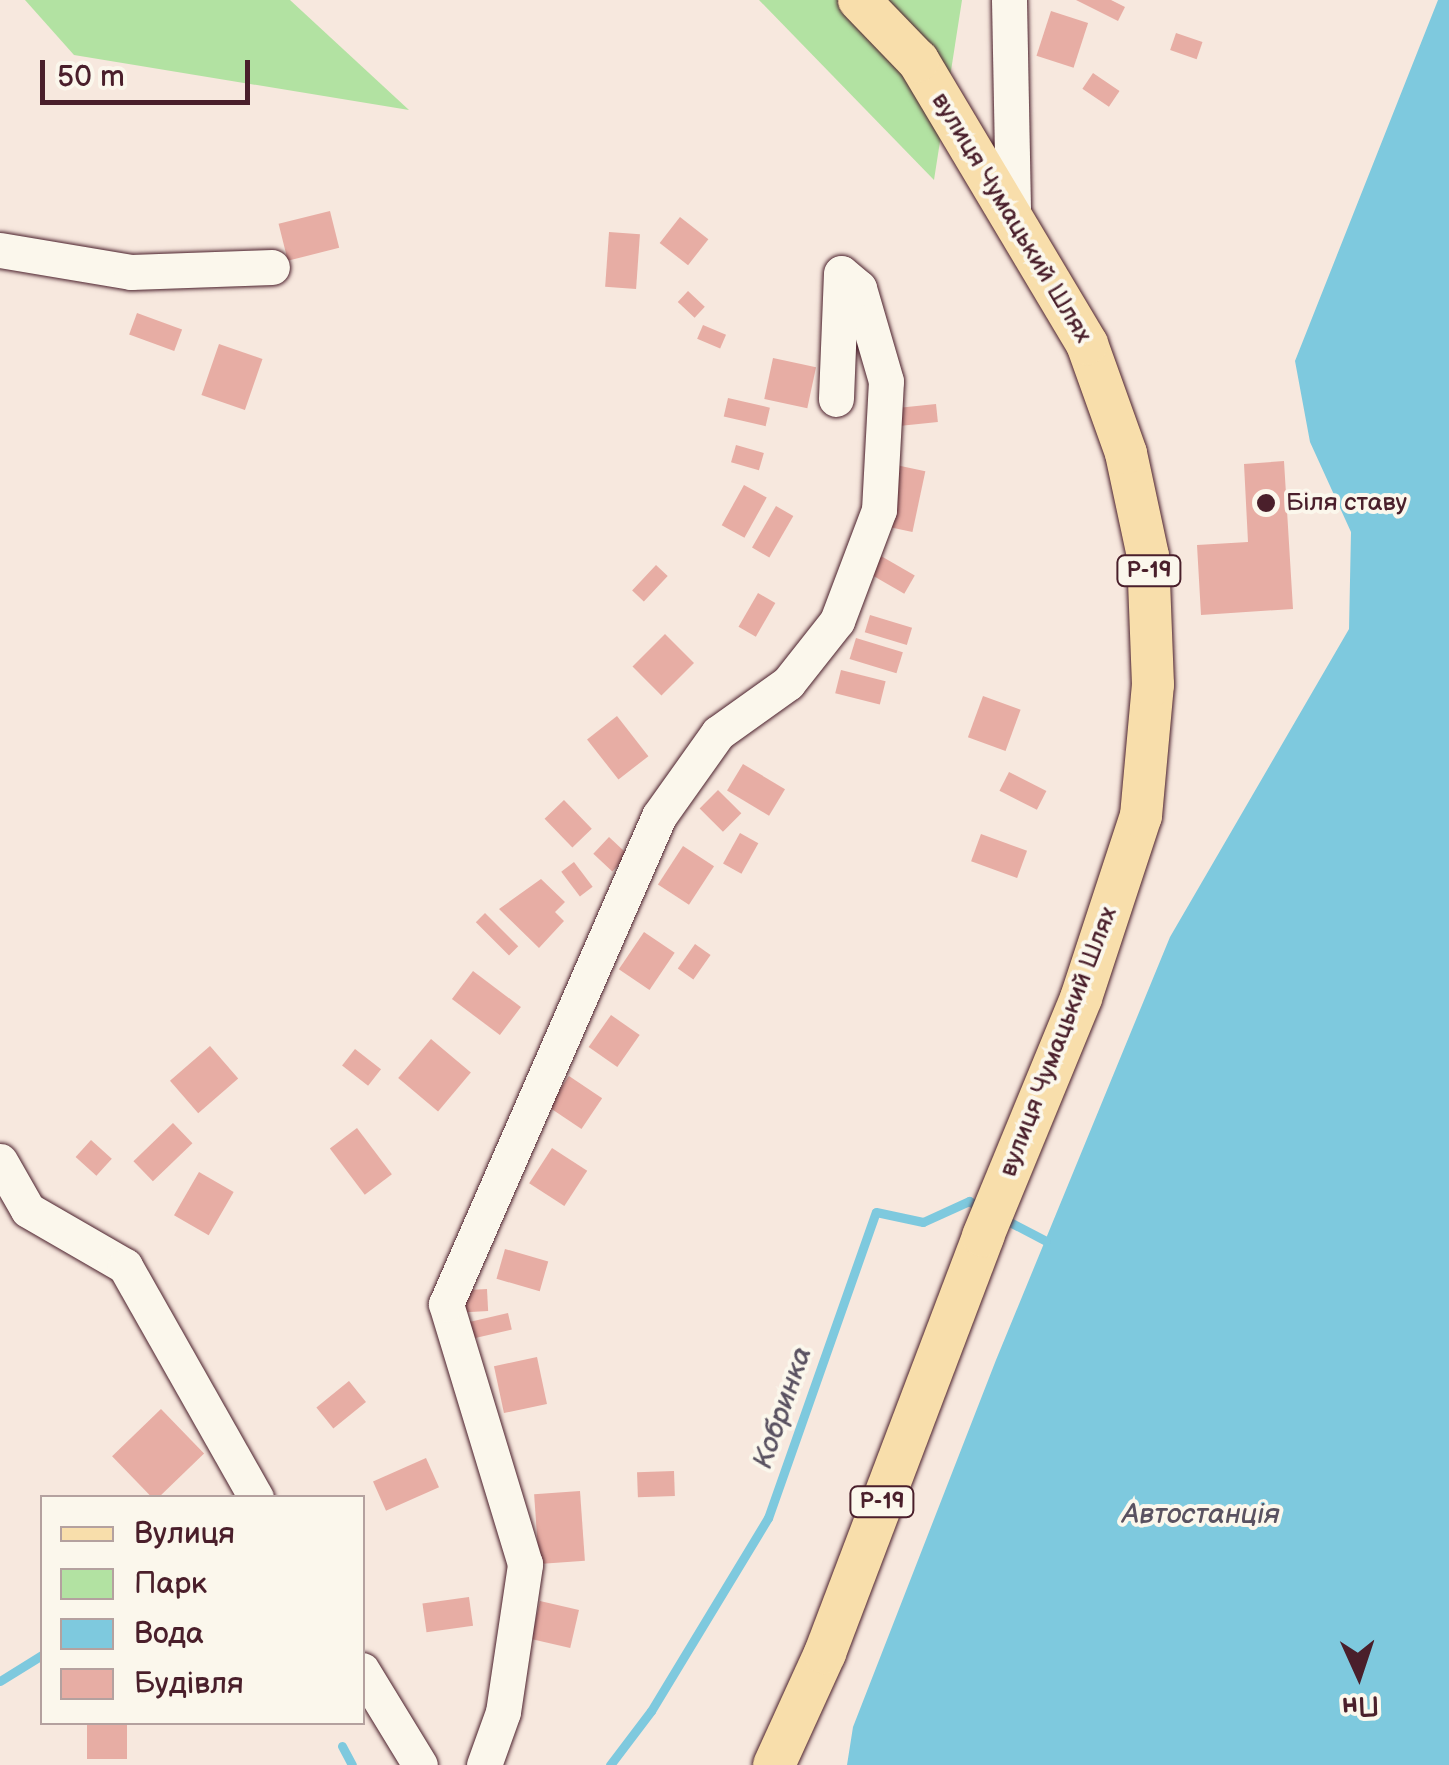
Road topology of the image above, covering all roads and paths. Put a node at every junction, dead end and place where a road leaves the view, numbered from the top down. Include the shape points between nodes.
1 (859, 0) edge
2 (1008, 0) edge
3 (1013, 218) junction
4 (0, 250) edge
5 (272, 266) dead end
6 (836, 399) dead end
7 (0, 1161) edge
8 (254, 1495) edge
9 (365, 1675) edge
10 (420, 1765) edge
11 (484, 1765) edge
12 (774, 1765) edge

1 - 3 main road, вулиця Чумацький Шлях / Р-19 via 918,60
2 - 3 street
3 - 12 main road, вулиця Чумацький Шлях / Р-19 via 1088,344 1126,453 1148,556 1153,685 1141,816 1081,998 982,1236 825,1653
4 - 5 street via 131,272
6 - 11 street via 841,272 859,288 886,381 879,510 837,621 788,683 718,733 660,816 446,1304 524,1564 503,1712
7 - 8 street via 28,1210 125,1266
9 - 10 street

